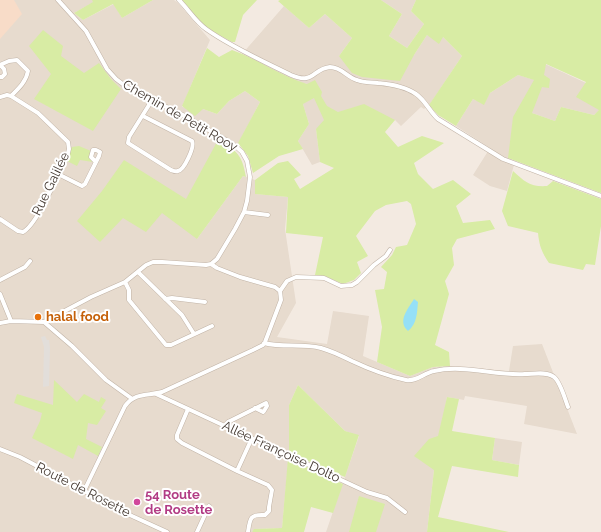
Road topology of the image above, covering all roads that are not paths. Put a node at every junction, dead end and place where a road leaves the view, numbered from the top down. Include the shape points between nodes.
1 (58, 0) edge
2 (178, 0) edge
3 (0, 65) edge
4 (0, 77) edge
5 (11, 96) junction
6 (0, 97) edge
7 (149, 99) junction
8 (143, 116) junction
9 (96, 162) dead end
10 (58, 174) junction
11 (601, 196) edge
12 (244, 212) junction
13 (268, 215) dead end
14 (0, 218) edge
15 (390, 250) dead end
16 (30, 261) dead end
17 (211, 264) junction
18 (138, 272) junction
19 (0, 280) edge
20 (125, 282) junction
21 (280, 291) junction
22 (0, 294) edge
23 (165, 299) junction
24 (205, 302) dead end
25 (11, 321) junction
26 (44, 322) junction
27 (0, 323) edge
28 (212, 326) dead end
29 (194, 334) junction
30 (264, 343) junction
31 (156, 394) junction
32 (131, 398) junction
33 (568, 407) dead end
34 (255, 408) dead end
35 (188, 409) junction
36 (226, 426) junction
37 (252, 438) junction
38 (0, 449) edge
39 (237, 471) junction
40 (84, 491) junction
41 (209, 506) dead end
42 (405, 512) dead end
43 (167, 532) edge
44 (197, 532) edge
45 (248, 532) edge

1 - 7 street, Chemin de Petit Rooy via 86,31 107,69 128,88
2 - 11 street via 206,29 291,75 305,79 329,67 336,68 355,80 388,84 413,92 438,119 492,153
3 - 4 street via 5,74
3 - 5 street via 17,60 28,71 22,85
5 - 6 street
5 - 10 street, Rue Galilée via 38,113 68,142 69,149
7 - 8 street
7 - 12 street, Chemin de Petit Rooy via 185,116 242,152 247,161 250,177
8 - 8 street via 129,137 128,143 175,172 182,169 193,149 192,141
9 - 10 street via 82,186
10 - 14 street, Rue Galilée via 27,230 18,231
12 - 13 street
12 - 17 street, Chemin de Petit Rooy
15 - 21 street via 352,285 341,286 324,278 296,277 287,281
16 - 19 street via 25,267
17 - 18 street via 206,266 153,262
17 - 21 street via 226,273 275,287
18 - 20 street
18 - 23 street
20 - 26 street via 83,300
20 - 29 street via 129,300 166,345
21 - 30 street via 281,300
22 - 25 street
23 - 24 street
23 - 29 street via 182,315
25 - 26 street
25 - 27 street
26 - 32 street via 106,380
28 - 29 street
30 - 31 street via 233,360
30 - 33 street via 320,348 407,381 434,370 548,374 555,378
31 - 32 street
31 - 35 street, Allée Françoise Dolto
32 - 40 street
34 - 36 street via 228,422
35 - 36 street, Allée Françoise Dolto
35 - 39 street via 177,435 178,441
36 - 37 street, Allée Françoise Dolto
37 - 39 street
37 - 42 street, Allée Françoise Dolto via 367,492 387,498
38 - 40 street, Route de Rosette
39 - 45 street via 268,485 272,490 269,511 265,515 252,517
40 - 43 street, Route de Rosette
41 - 44 street

